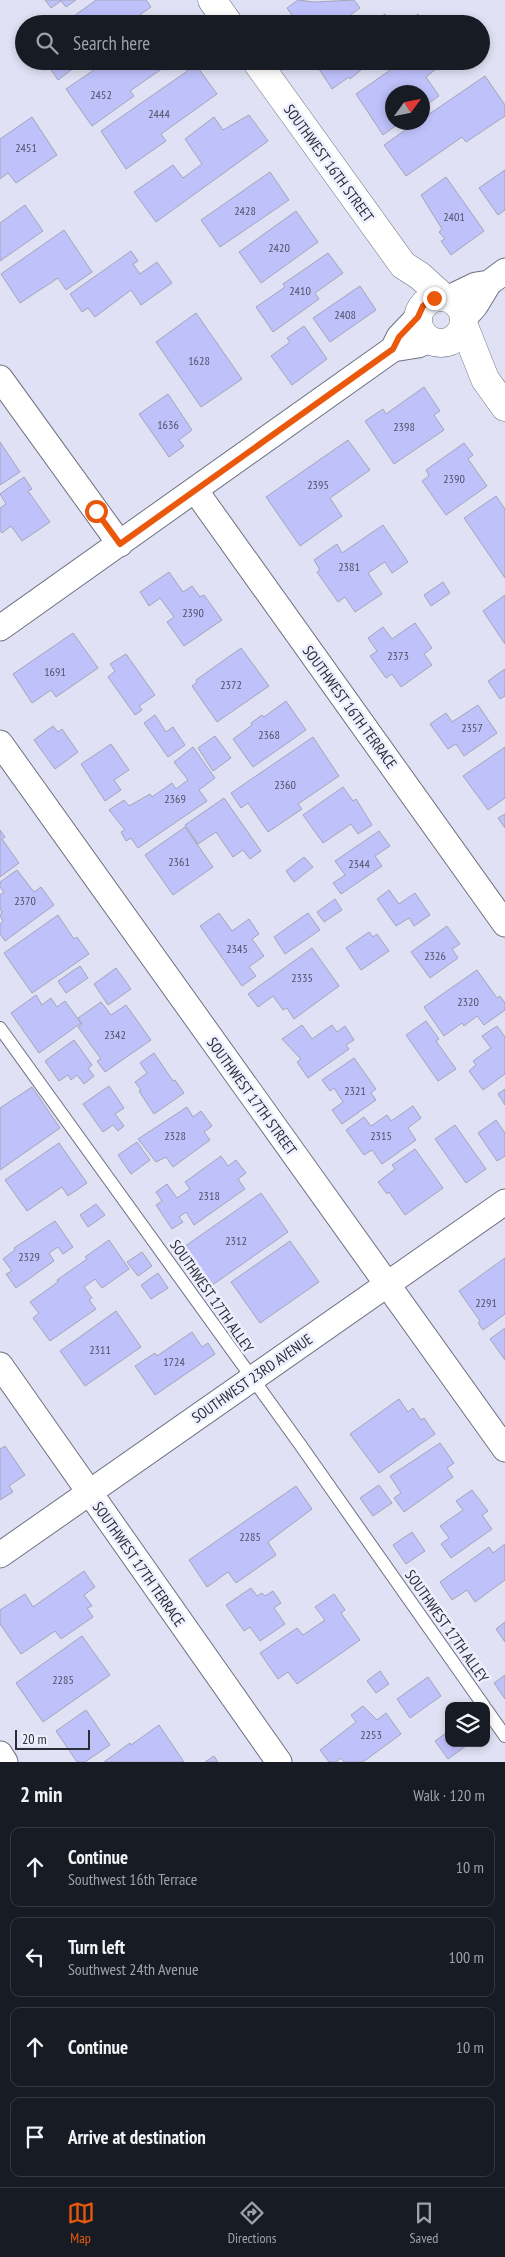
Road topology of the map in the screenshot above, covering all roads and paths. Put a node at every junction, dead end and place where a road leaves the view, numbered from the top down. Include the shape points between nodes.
1 (212, 0) edge
2 (223, 15) edge
3 (262, 70) edge
4 (403, 265) junction
5 (497, 277) edge
6 (455, 309) junction
7 (427, 328) junction
8 (0, 378) edge
9 (486, 379) junction
10 (505, 406) edge
11 (195, 490) junction
12 (120, 544) junction
13 (0, 628) edge
14 (0, 743) edge
15 (505, 924) edge
16 (0, 1028) edge
17 (505, 1202) edge
18 (387, 1284) junction
19 (0, 1365) edge
20 (251, 1379) junction
21 (505, 1449) edge
22 (90, 1493) junction
23 (0, 1556) edge
24 (481, 1702) edge
25 (490, 1715) edge
26 (505, 1736) edge
27 (0, 1754) edge
28 (6, 1762) edge
29 (279, 1762) edge

1 - 2 street
3 - 4 street, SOUTHWEST 16TH STREET
4 - 6 street, SOUTHWEST 16TH STREET via 420,276
4 - 7 street, SOUTHWEST 16TH STREET
5 - 6 street via 475,306
6 - 7 street via 428,300
6 - 7 street via 455,339
6 - 9 street, SOUTHWEST 16TH STREET
7 - 9 street, SOUTHWEST 16TH STREET
7 - 11 street via 403,331 393,349
8 - 12 street
9 - 10 street, SOUTHWEST 16TH STREET
11 - 12 street
11 - 15 street, SOUTHWEST 16TH TERRACE
12 - 13 street
14 - 18 street, SOUTHWEST 17TH STREET
16 - 20 lane, SOUTHWEST 17TH ALLEY
17 - 18 street, SOUTHWEST 23RD AVENUE
18 - 20 street, SOUTHWEST 23RD AVENUE
18 - 21 street, SOUTHWEST 17TH STREET
19 - 22 street, SOUTHWEST 17TH TERRACE
20 - 22 street, SOUTHWEST 23RD AVENUE
20 - 24 lane, SOUTHWEST 17TH ALLEY
22 - 23 street, SOUTHWEST 23RD AVENUE
22 - 29 street, SOUTHWEST 17TH TERRACE
25 - 26 lane
27 - 28 street

